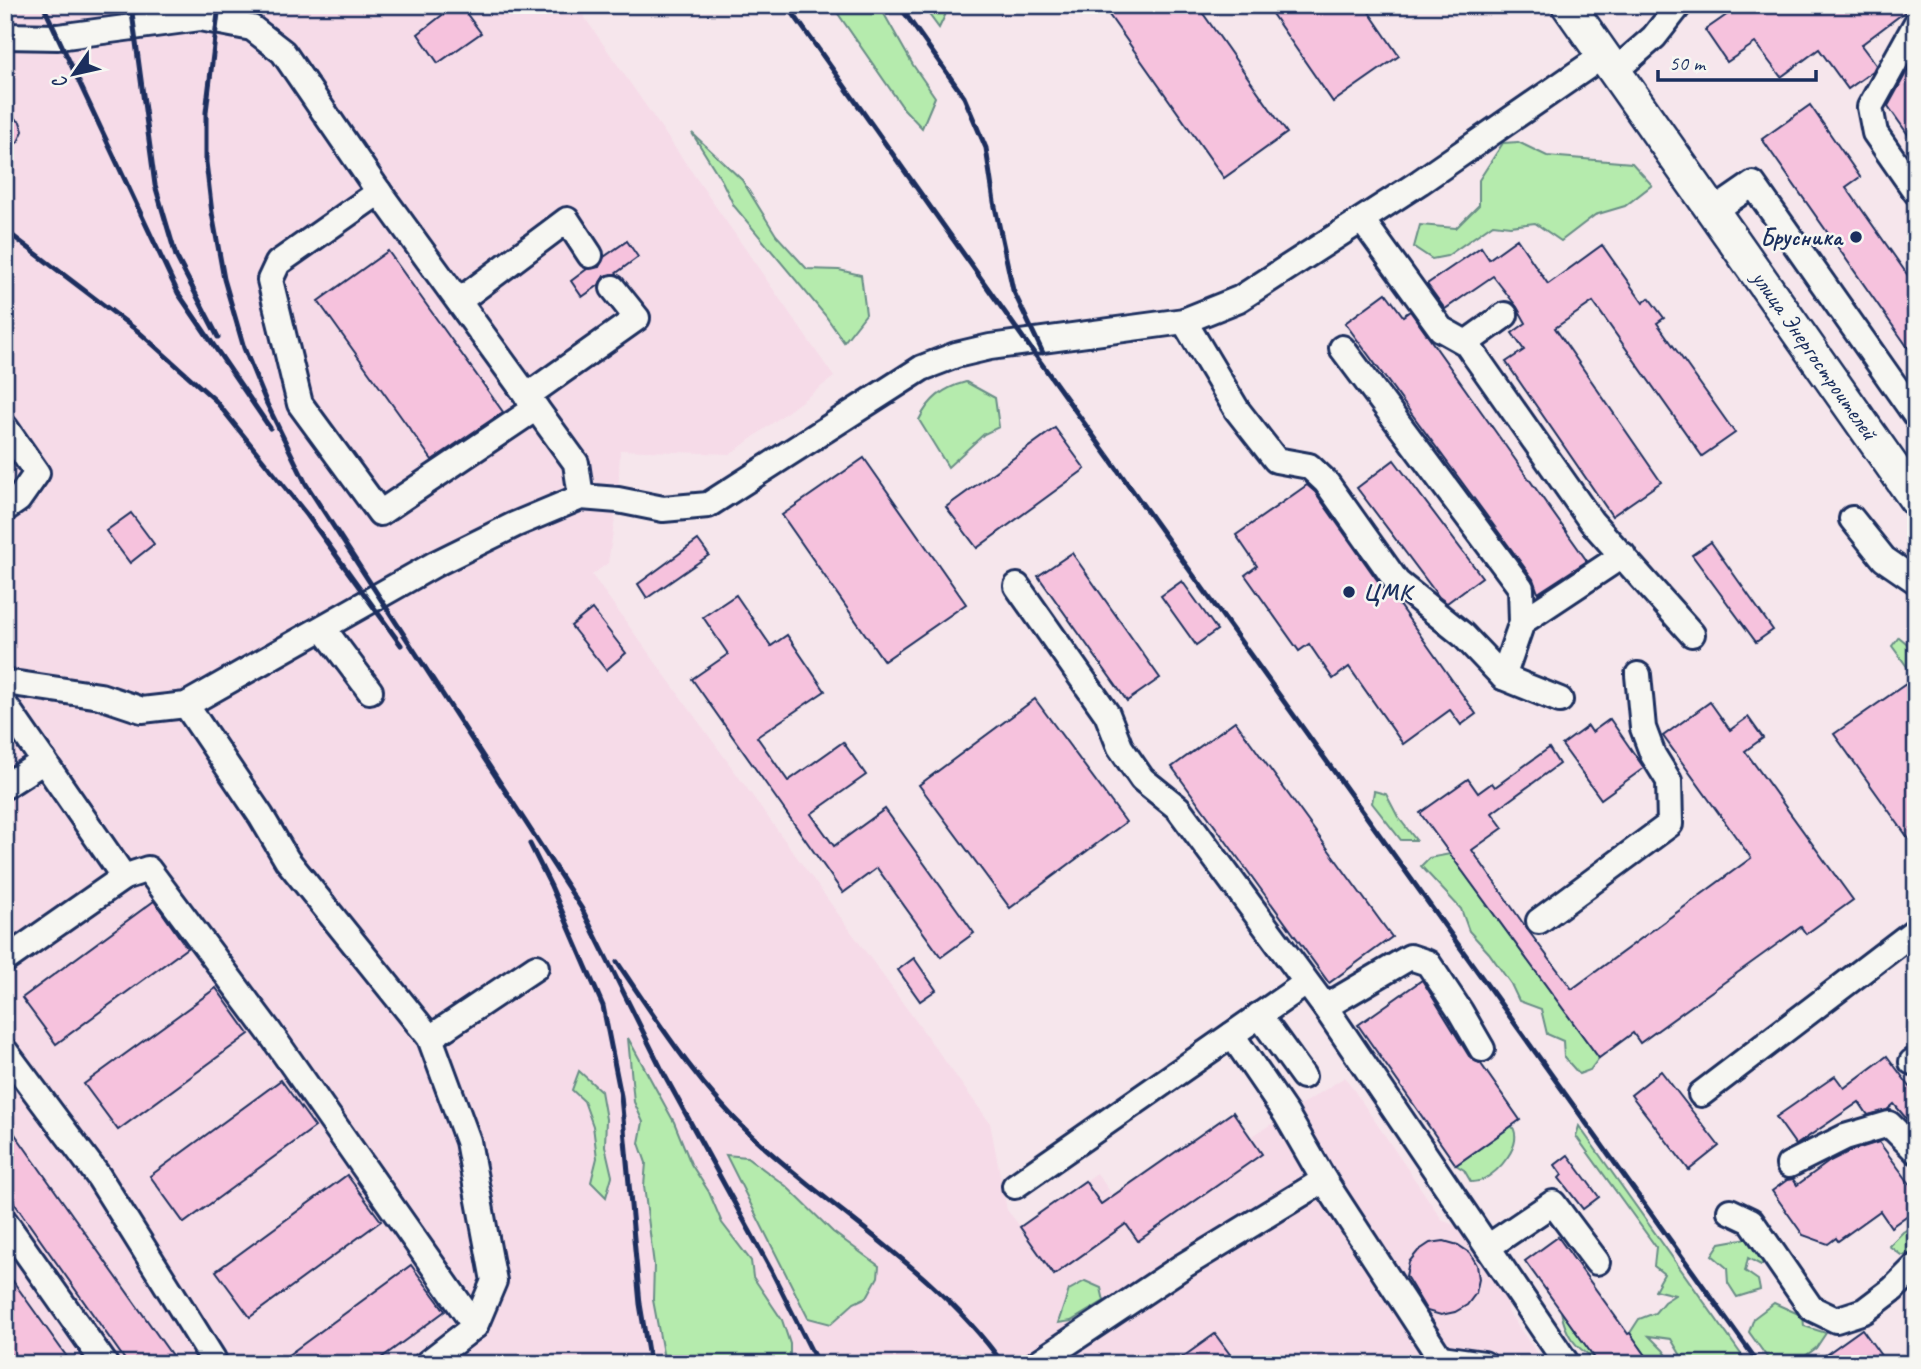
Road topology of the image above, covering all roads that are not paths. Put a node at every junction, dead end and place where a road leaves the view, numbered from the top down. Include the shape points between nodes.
1 (1568, 5) edge
2 (1679, 5) edge
3 (1916, 24) edge
4 (5, 36) edge
5 (1609, 63) junction
6 (379, 192) junction
7 (1916, 192) edge
8 (1714, 211) junction
9 (1362, 220) junction
10 (590, 255) dead end
11 (612, 288) dead end
12 (459, 301) junction
13 (1505, 315) dead end
14 (1184, 321) junction
15 (1466, 344) junction
16 (1342, 348) dead end
17 (532, 402) junction
18 (1916, 416) edge
19 (5, 427) edge
20 (1910, 480) edge
21 (581, 496) junction
22 (5, 509) edge
23 (1852, 519) dead end
24 (1623, 555) junction
25 (1916, 581) edge
26 (1017, 586) dead end
27 (1522, 622) junction
28 (323, 628) junction
29 (1692, 634) dead end
30 (1638, 675) dead end
31 (1503, 677) junction
32 (5, 682) edge
33 (370, 691) dead end
34 (1560, 700) dead end
35 (5, 705) edge
36 (186, 705) junction
37 (44, 761) junction
38 (5, 786) edge
39 (124, 877) junction
40 (1539, 921) dead end
41 (1916, 930) edge
42 (5, 960) edge
43 (536, 967) dead end
44 (1306, 983) junction
45 (1325, 1007) junction
46 (1259, 1015) junction
47 (1231, 1034) junction
48 (430, 1038) junction
49 (1482, 1049) dead end
50 (5, 1051) edge
51 (1303, 1076) dead end
52 (1701, 1094) dead end
53 (1916, 1151) edge
54 (1789, 1165) dead end
55 (1324, 1180) junction
56 (1015, 1186) dead end
57 (1730, 1211) dead end
58 (5, 1222) edge
59 (1488, 1247) junction
60 (1597, 1262) dead end
61 (1916, 1266) edge
62 (475, 1326) junction
63 (1442, 1361) edge
64 (105, 1364) edge
65 (208, 1364) edge
66 (426, 1364) edge
67 (1036, 1364) edge
68 (1484, 1364) edge
69 (1567, 1364) edge

1 - 5 main road, улица Энергостроителей
2 - 5 lane via 1654,37
3 - 7 lane via 1870,107 1875,133
4 - 6 lane via 58,37 200,18 253,28 283,52
5 - 8 main road, улица Энергостроителей
5 - 9 lane
6 - 12 lane
6 - 17 lane via 278,263 270,280 300,404 380,513
8 - 18 lane via 1753,184
8 - 20 main road, улица Энергостроителей
9 - 14 lane via 1239,299
9 - 15 lane via 1441,329
10 - 12 lane via 567,220
11 - 17 lane via 637,318
12 - 17 lane
13 - 15 lane
14 - 21 lane via 990,347 922,368 708,505 663,509
14 - 31 lane via 1237,410 1276,460 1309,466 1326,482 1397,582 1463,635
15 - 24 lane via 1591,521
16 - 27 lane via 1521,588
17 - 21 lane via 576,463
19 - 22 lane via 37,473 18,500
21 - 28 lane via 435,564
23 - 25 lane via 1885,559
24 - 27 lane
24 - 29 lane
26 - 44 lane via 1107,714 1142,779 1178,808
27 - 31 lane
28 - 33 lane
28 - 36 lane
30 - 40 lane via 1643,729 1669,781 1670,824
31 - 34 lane
32 - 36 lane via 100,696 142,710
35 - 37 lane
36 - 48 lane via 287,860
37 - 38 lane
37 - 39 lane
39 - 42 lane
39 - 62 lane via 148,869 268,1030
41 - 52 lane
43 - 48 lane
44 - 45 lane
44 - 46 lane
45 - 49 lane via 1410,957 1428,963
45 - 59 lane
46 - 47 lane
46 - 51 lane
47 - 55 lane
47 - 56 lane
48 - 62 lane via 468,1141 494,1281
50 - 65 lane via 99,1177 213,1359
53 - 54 lane via 1889,1124 1845,1137
55 - 63 lane
55 - 67 lane via 1182,1266
57 - 61 lane via 1751,1221 1811,1308 1836,1320 1864,1311
58 - 64 lane
59 - 60 lane via 1553,1203
59 - 69 lane
62 - 66 lane
63 - 68 lane

